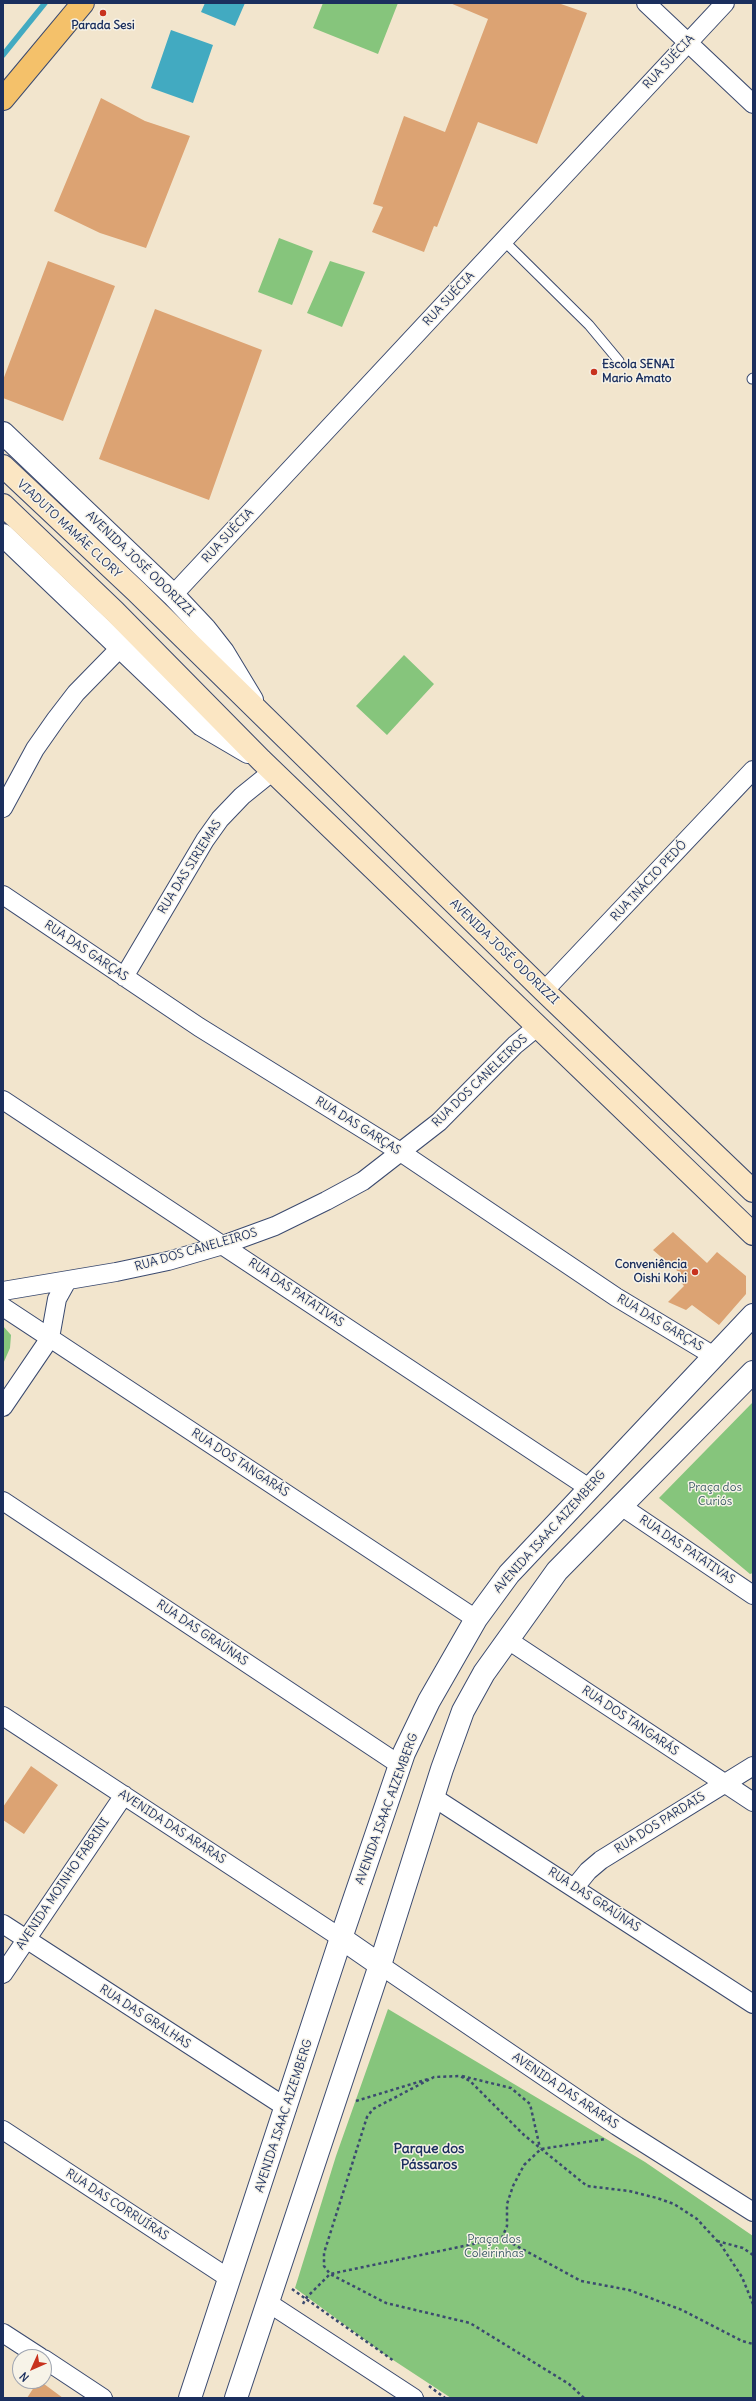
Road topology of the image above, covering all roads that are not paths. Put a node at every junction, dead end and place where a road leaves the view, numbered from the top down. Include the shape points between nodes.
1 (83, 3) edge
2 (646, 3) edge
3 (725, 3) edge
4 (688, 42) junction
5 (3, 99) edge
6 (753, 104) edge
7 (503, 240) junction
8 (619, 361) dead end
9 (3, 433) edge
10 (3, 466) edge
11 (3, 505) edge
12 (3, 535) edge
13 (136, 591) joint
14 (173, 595) junction
15 (120, 648) junction
16 (258, 710) junction
17 (267, 765) junction
18 (753, 770) edge
19 (3, 808) edge
20 (3, 895) edge
21 (124, 977) junction
22 (544, 991) junction
23 (537, 1027) junction
24 (3, 1100) edge
25 (402, 1153) junction
26 (753, 1191) edge
27 (753, 1234) edge
28 (223, 1244) junction
29 (67, 1281) junction
30 (3, 1291) edge
31 (3, 1306) edge
32 (753, 1315) edge
33 (50, 1338) junction
34 (714, 1356) junction
35 (753, 1372) edge
36 (3, 1407) edge
37 (589, 1488) junction
38 (3, 1501) edge
39 (622, 1506) junction
40 (753, 1595) edge
41 (476, 1619) junction
42 (508, 1640) junction
43 (3, 1716) edge
44 (400, 1764) junction
45 (753, 1766) edge
46 (723, 1783) junction
47 (124, 1795) junction
48 (434, 1797) junction
49 (753, 1802) edge
50 (575, 1887) junction
51 (3, 1924) edge
52 (341, 1938) junction
53 (26, 1940) junction
54 (380, 1965) junction
55 (3, 1974) edge
56 (753, 2004) edge
57 (287, 2108) junction
58 (3, 2130) edge
59 (753, 2212) edge
60 (230, 2279) junction
61 (267, 2302) junction
62 (3, 2333) edge
63 (28, 2349) edge
64 (52, 2364) edge
65 (103, 2398) edge
66 (190, 2398) edge
67 (236, 2398) edge
68 (414, 2398) edge

1 - 5 main road
2 - 4 street
3 - 4 street, RUA SUÉCIA
4 - 6 street
4 - 7 street, RUA SUÉCIA
7 - 8 lane via 589,325
7 - 14 street, RUA SUÉCIA
9 - 14 street, AVENIDA JOSÉ ODORIZZI
10 - 13 main road, VIADUTO MAMÃE CLORY
11 - 17 main road via 114,611
12 - 15 street
13 - 16 main road, AVENIDA JOSÉ ODORIZZI
14 - 16 street, AVENIDA JOSÉ ODORIZZI via 223,652
15 - 17 street via 202,725
15 - 19 street via 76,693 56,719 35,749
16 - 22 main road, AVENIDA JOSÉ ODORIZZI
17 - 21 street, RUA DAS SIRIEMAS via 205,840
17 - 23 main road
18 - 22 street, RUA INÁCIO PEDÓ
20 - 21 street, RUA DAS GARÇAS
21 - 25 street, RUA DAS GARÇAS via 199,1027
22 - 26 main road, AVENIDA JOSÉ ODORIZZI
23 - 25 street, RUA DOS CANELEIROS via 515,1045 439,1122
23 - 27 main road
24 - 28 street, RUA DAS PATATIVAS
25 - 28 street, RUA DOS CANELEIROS via 363,1181 326,1201 275,1226
25 - 34 street, RUA DAS GARÇAS via 616,1296
28 - 29 street, RUA DOS CANELEIROS via 168,1261
28 - 37 street, RUA DAS PATATIVAS
29 - 30 street, RUA DOS CANELEIROS
29 - 33 street via 57,1299
31 - 33 street, RUA DOS TANGARÁS
32 - 34 street, AVENIDA ISAAC AIZEMBERG
33 - 36 street
33 - 41 street, RUA DOS TANGARÁS
34 - 37 street, AVENIDA ISAAC AIZEMBERG
35 - 39 street
37 - 41 street, AVENIDA ISAAC AIZEMBERG via 509,1574
38 - 44 street, RUA DAS GRAÚNAS
39 - 40 street, RUA DAS PATATIVAS
39 - 42 street via 557,1571
41 - 44 street, AVENIDA ISAAC AIZEMBERG via 429,1701
42 - 46 street, RUA DOS TANGARÁS
42 - 48 street via 484,1673 463,1711
43 - 47 street, AVENIDA DAS ARARAS
44 - 52 street, AVENIDA ISAAC AIZEMBERG
45 - 46 street, RUA DOS PARDAIS
46 - 49 street, RUA DOS TANGARÁS
46 - 50 street, RUA DOS PARDAIS via 601,1860
47 - 52 street, AVENIDA DAS ARARAS
47 - 53 street, AVENIDA MOINHO FABRINI
48 - 50 street, RUA DAS GRAÚNAS
48 - 54 street
50 - 56 street, RUA DAS GRAÚNAS
51 - 53 street, RUA DAS GRALHAS
52 - 54 street
52 - 57 street, AVENIDA ISAAC AIZEMBERG
53 - 55 street, AVENIDA MOINHO FABRINI
53 - 57 street, RUA DAS GRALHAS
54 - 59 street, AVENIDA DAS ARARAS via 617,2126
54 - 61 street
57 - 60 street, AVENIDA ISAAC AIZEMBERG
58 - 60 street, RUA DAS CORRUÍRAS
60 - 66 street, AVENIDA ISAAC AIZEMBERG
61 - 67 street
61 - 68 street
62 - 63 street
64 - 65 street

